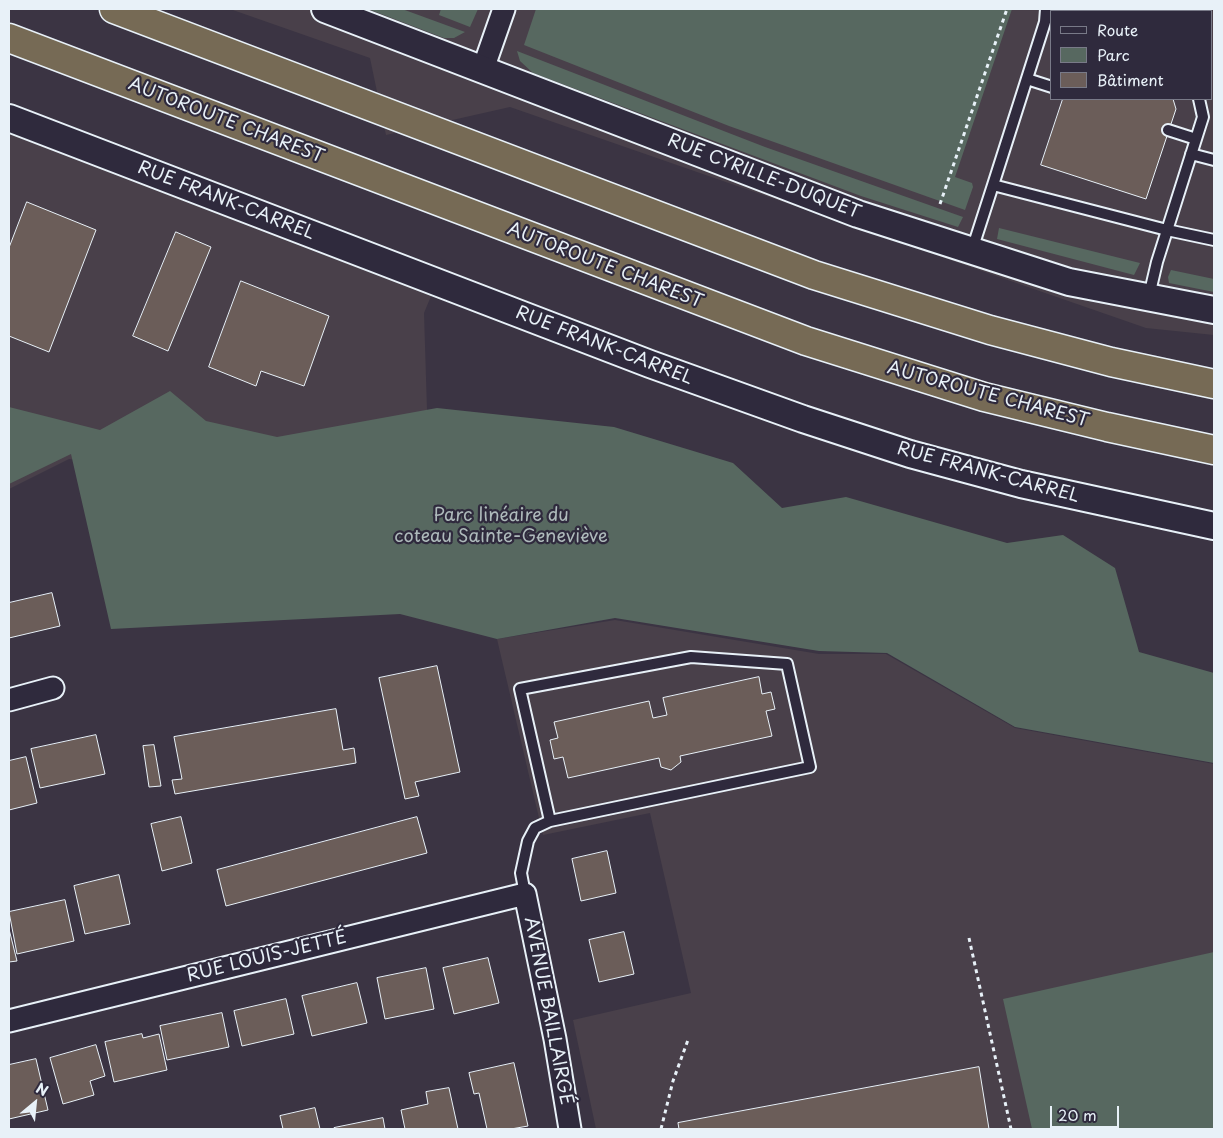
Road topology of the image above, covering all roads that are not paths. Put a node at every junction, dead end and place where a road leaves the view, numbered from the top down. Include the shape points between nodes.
1 (114, 9) edge
2 (325, 9) edge
3 (504, 9) edge
4 (1046, 9) edge
5 (9, 38) edge
6 (483, 70) junction
7 (1026, 79) junction
8 (1050, 86) edge
9 (1199, 100) edge
10 (9, 118) edge
11 (1168, 130) dead end
12 (1196, 139) junction
13 (1191, 154) junction
14 (1214, 160) edge
15 (993, 185) junction
16 (1167, 230) junction
17 (1214, 240) edge
18 (972, 251) junction
19 (1149, 297) junction
20 (1214, 310) edge
21 (1214, 384) edge
22 (1214, 450) edge
23 (1214, 526) edge
24 (53, 688) dead end
25 (9, 700) edge
26 (550, 821) junction
27 (525, 894) junction
28 (9, 1021) edge
29 (570, 1129) edge

1 - 21 highway via 814,275 990,330 1111,362
2 - 6 street, RUE CYRILLE-DUQUET
3 - 6 street
4 - 7 lane via 1045,22
5 - 22 highway, AUTOROUTE CHAREST via 846,355 1001,401
6 - 18 street, RUE CYRILLE-DUQUET via 858,214
7 - 8 lane
7 - 15 lane
9 - 12 lane via 1203,117
10 - 23 street, RUE FRANK-CARREL via 650,364 803,419 910,454 1021,484
11 - 12 lane
12 - 13 lane
13 - 14 lane
13 - 16 lane
15 - 16 lane
15 - 18 lane
16 - 17 lane
16 - 19 lane
18 - 19 street, RUE CYRILLE-DUQUET via 1069,282
19 - 20 street, RUE CYRILLE-DUQUET
24 - 25 street
26 - 26 lane via 810,766 787,664 691,657 520,689
26 - 27 lane via 535,828 528,842 521,872
27 - 28 street, RUE LOUIS-JETTÉ
27 - 29 street, AVENUE BAILLAIRGÉ

